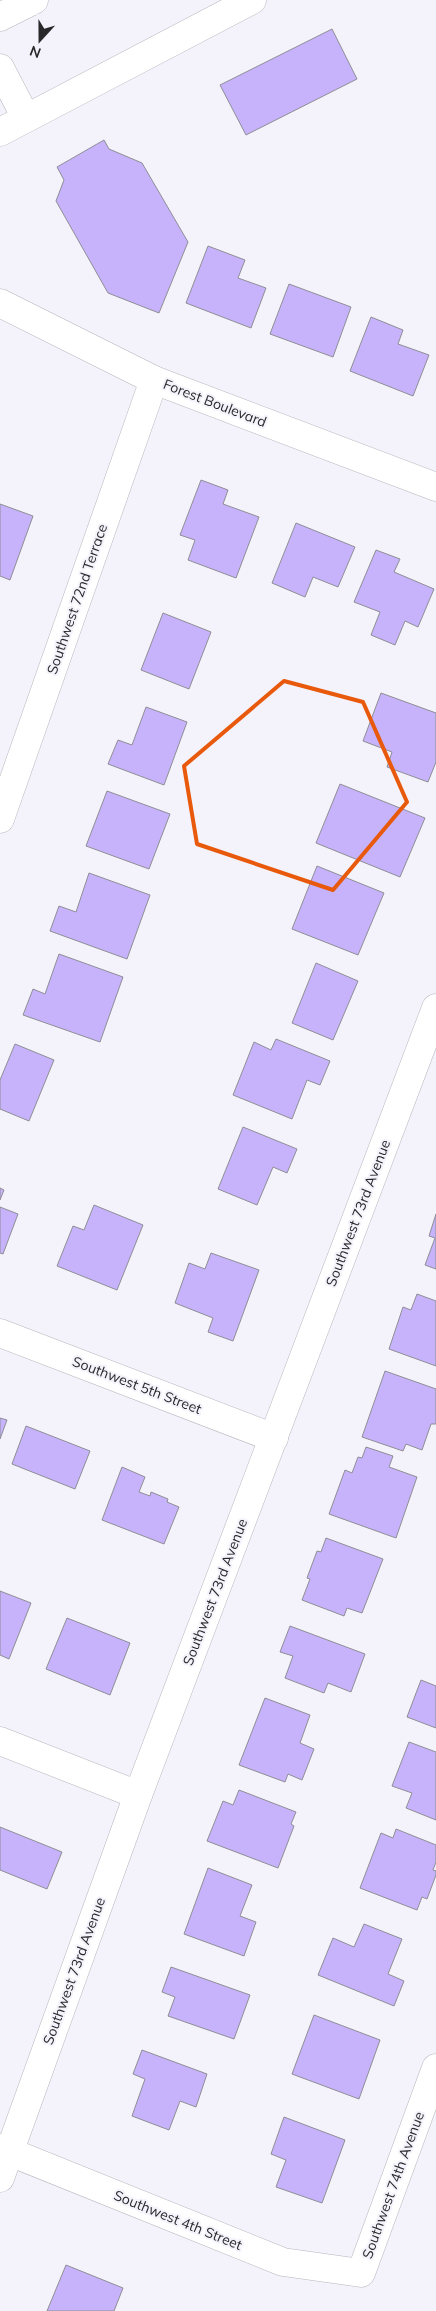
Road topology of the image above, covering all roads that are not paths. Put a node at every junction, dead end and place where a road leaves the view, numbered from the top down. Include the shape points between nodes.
1 (34, 0) edge
2 (252, 0) edge
3 (0, 17) edge
4 (0, 68) edge
5 (26, 118) junction
6 (0, 132) edge
7 (0, 304) edge
8 (154, 380) junction
9 (436, 487) edge
10 (0, 819) edge
11 (436, 1008) edge
12 (0, 1333) edge
13 (274, 1438) junction
14 (0, 1741) edge
15 (138, 1795) junction
16 (436, 2068) edge
17 (5, 2150) edge
18 (0, 2178) edge
19 (361, 2273) joint

1 - 3 street
2 - 5 street
4 - 5 street
5 - 6 street
7 - 8 street, Forest Boulevard
8 - 9 street, Forest Boulevard
8 - 10 street, Southwest 72nd Terrace
11 - 13 street, Southwest 73rd Avenue
12 - 13 street, Southwest 5th Street
13 - 15 street, Southwest 73rd Avenue
14 - 15 street
15 - 17 street, Southwest 73rd Avenue
16 - 19 street, Southwest 74th Avenue
17 - 18 street, Southwest 73rd Avenue
17 - 19 street, Southwest 4th Street via 283,2262

